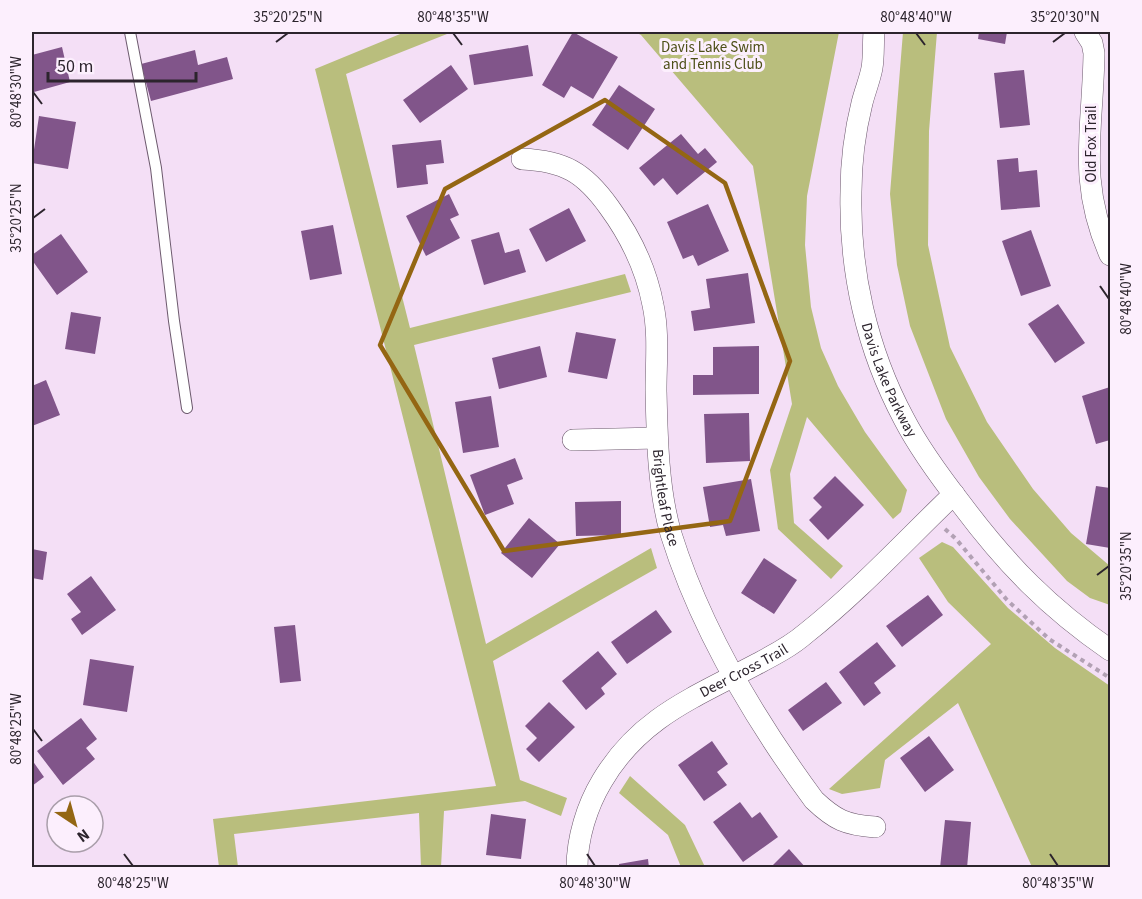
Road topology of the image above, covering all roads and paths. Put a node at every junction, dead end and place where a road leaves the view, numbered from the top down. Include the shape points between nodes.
1 (130, 32) edge
2 (874, 32) edge
3 (1085, 32) edge
4 (522, 159) dead end
5 (1110, 255) edge
6 (187, 408) dead end
7 (657, 438) junction
8 (573, 440) dead end
9 (954, 494) junction
10 (1110, 650) edge
11 (735, 676) junction
12 (874, 827) dead end
13 (577, 867) edge

1 - 6 lane via 156,168
2 - 9 street, Davis Lake Parkway via 872,67 855,144 850,191 857,286 868,332 904,420
3 - 5 street, Old Fox Trail via 1094,53 1088,164 1092,203
4 - 7 street, Brightleaf Place via 559,164 575,173 590,185 627,231 654,305
7 - 8 street
7 - 11 street, Brightleaf Place via 670,531 683,572
9 - 10 street, Davis Lake Parkway via 1024,579 1074,625
9 - 11 street, Deer Cross Trail via 804,635
11 - 12 street, Brightleaf Place via 758,719 814,800 846,824
11 - 13 street, Deer Cross Trail via 655,720 628,744 590,803

